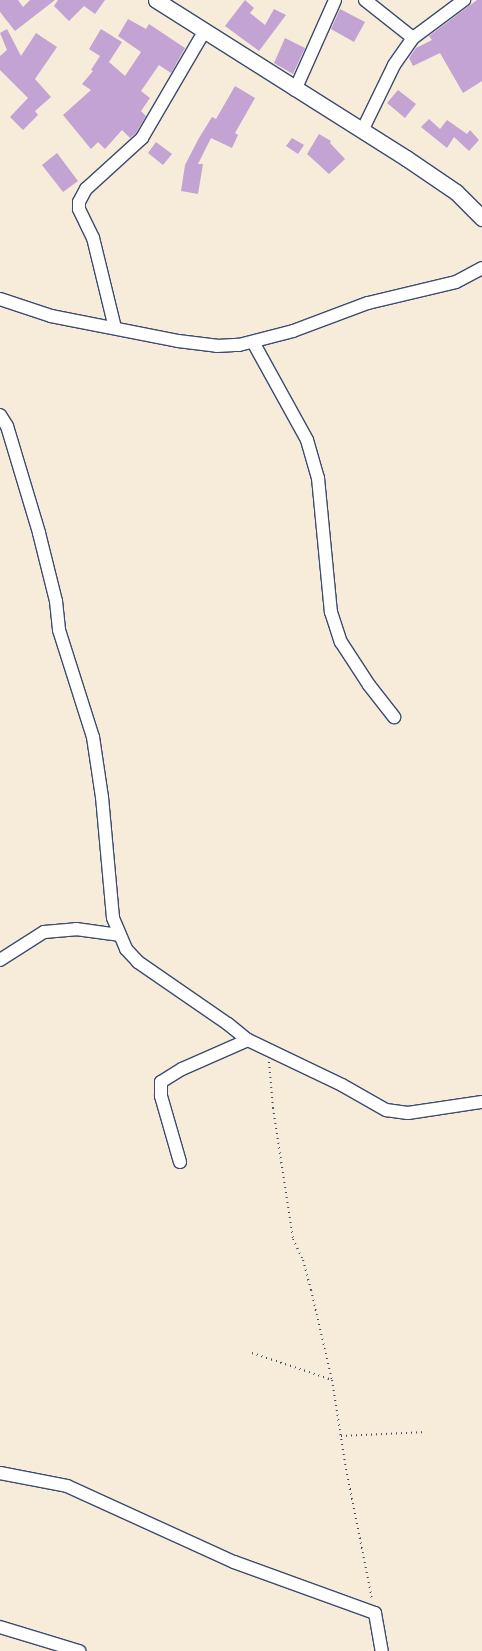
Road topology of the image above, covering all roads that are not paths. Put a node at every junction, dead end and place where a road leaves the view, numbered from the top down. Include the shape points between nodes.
1 (156, 0) edge
2 (335, 0) edge
3 (365, 0) edge
4 (464, 0) edge
5 (204, 32) junction
6 (413, 38) junction
7 (295, 90) junction
8 (362, 132) junction
9 (482, 218) edge
10 (482, 268) edge
11 (0, 299) edge
12 (115, 328) junction
13 (253, 342) junction
14 (0, 415) edge
15 (394, 717) dead end
16 (119, 935) junction
17 (0, 960) edge
18 (248, 1040) junction
19 (482, 1102) edge
20 (180, 1162) dead end
21 (0, 1473) edge
22 (0, 1627) edge
23 (80, 1651) edge
24 (382, 1651) edge

1 - 5 street
2 - 7 street
3 - 6 street
4 - 6 street
5 - 7 street
5 - 12 street via 142,138 86,189 79,202 79,209 93,238
6 - 8 street via 394,65
7 - 8 street
8 - 9 street via 456,192
10 - 13 street via 456,282 368,303 336,317
11 - 12 street via 51,316
12 - 13 street via 218,346
13 - 15 street via 307,440 318,478 331,612 341,642 369,686
14 - 16 street via 7,426 39,533 56,601 59,630 93,736 113,918
16 - 17 street via 76,929 44,932
16 - 18 street via 138,962
18 - 19 street via 386,1110 408,1113
18 - 20 street via 161,1082 161,1096
21 - 24 street via 67,1486 234,1562 375,1613
22 - 23 street

